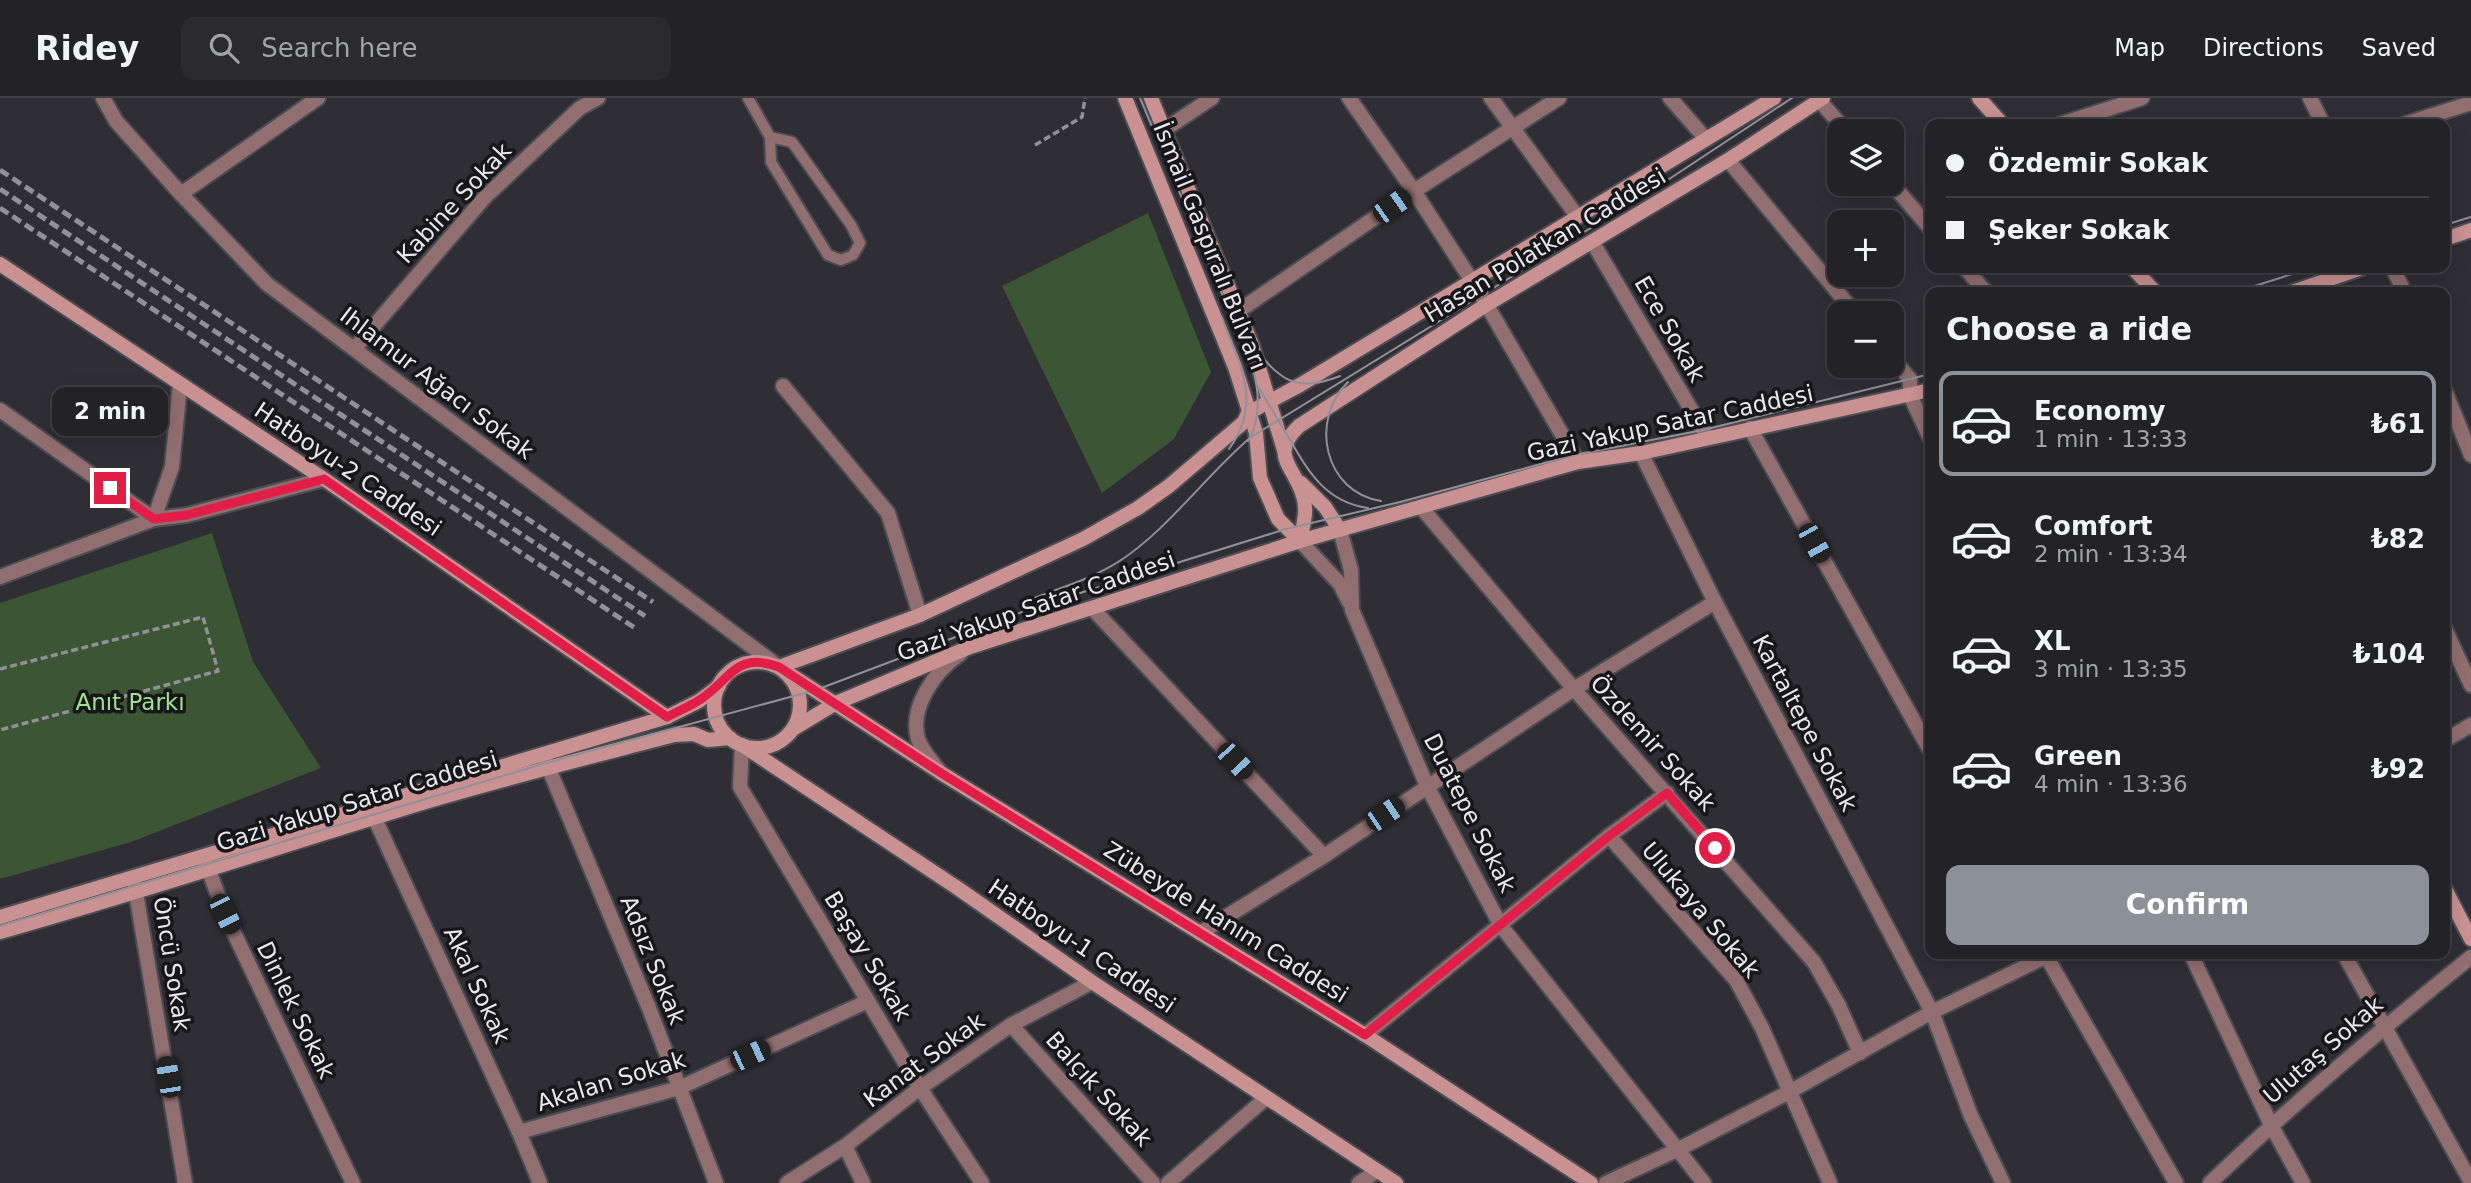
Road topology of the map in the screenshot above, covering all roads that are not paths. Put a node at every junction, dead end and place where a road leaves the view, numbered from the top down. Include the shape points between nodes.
1 (103, 98) edge
2 (318, 98) edge
3 (598, 98) edge
4 (748, 98) edge
5 (1125, 98) edge
6 (1151, 98) edge
7 (1212, 98) edge
8 (1349, 98) edge
9 (1491, 98) edge
10 (1559, 98) edge
11 (1670, 98) edge
12 (1774, 98) edge
13 (1979, 98) edge
14 (2142, 98) edge
15 (2310, 98) edge
16 (1821, 99) edge
17 (2471, 100) edge
18 (1837, 119) edge
19 (1998, 119) edge
20 (2076, 119) edge
21 (2320, 119) edge
22 (2419, 119) edge
23 (1514, 128) junction
24 (1164, 130) junction
25 (770, 137) junction
26 (1706, 139) junction
27 (1728, 160) junction
28 (1414, 191) junction
29 (181, 194) junction
30 (1902, 196) edge
31 (1577, 216) junction
32 (1925, 222) edge
33 (2471, 230) edge
34 (2450, 237) edge
35 (1593, 243) junction
36 (0, 264) edge
37 (1969, 273) edge
38 (2137, 273) edge
39 (2348, 273) edge
40 (1471, 280) junction
41 (1982, 287) edge
42 (2150, 287) edge
43 (2308, 287) edge
44 (1845, 301) edge
45 (1486, 305) junction
46 (1237, 312) junction
47 (354, 349) junction
48 (1904, 372) edge
49 (180, 384) junction
50 (783, 386) dead end
51 (1925, 391) edge
52 (1910, 395) junction
53 (1269, 400) junction
54 (2450, 403) edge
55 (0, 410) edge
56 (1248, 413) junction
57 (1925, 427) edge
58 (1750, 428) junction
59 (1708, 438) junction
60 (1284, 450) junction
61 (1641, 453) junction
62 (2471, 455) edge
63 (1578, 461) junction
64 (1296, 478) junction
65 (324, 479) junction
66 (1421, 507) junction
67 (154, 519) junction
68 (1340, 530) junction
69 (1300, 541) junction
70 (4, 571) edge
71 (1715, 602) junction
72 (1091, 608) junction
73 (1352, 610) junction
74 (920, 615) junction
75 (2450, 640) edge
76 (970, 647) junction
77 (779, 667) junction
78 (2471, 685) edge
79 (719, 686) junction
80 (1574, 689) junction
81 (836, 703) junction
82 (667, 717) junction
83 (2471, 725) edge
84 (793, 729) junction
85 (2450, 737) edge
86 (736, 741) junction
87 (1925, 741) edge
88 (546, 762) junction
89 (941, 773) junction
90 (1427, 786) junction
91 (1667, 793) junction
92 (372, 812) junction
93 (1609, 836) junction
94 (203, 855) junction
95 (1324, 856) junction
96 (209, 870) junction
97 (133, 877) junction
98 (137, 893) junction
99 (2450, 899) edge
100 (0, 917) edge
101 (1501, 926) junction
102 (0, 932) edge
103 (1200, 933) junction
104 (2471, 939) edge
105 (2471, 957) edge
106 (2039, 959) edge
107 (2049, 959) edge
108 (2193, 959) edge
109 (2347, 959) edge
110 (1092, 982) junction
111 (868, 1001) junction
112 (1932, 1012) junction
113 (1012, 1025) junction
114 (2384, 1027) junction
115 (1365, 1035) junction
116 (1860, 1053) junction
117 (679, 1088) junction
118 (920, 1088) junction
119 (1791, 1091) junction
120 (1266, 1098) junction
121 (2271, 1125) junction
122 (519, 1132) junction
123 (845, 1146) junction
124 (1679, 1150) junction
125 (1377, 1171) junction
126 (2471, 1182) edge
127 (185, 1183) edge
128 (353, 1183) edge
129 (540, 1183) edge
130 (716, 1183) edge
131 (787, 1183) edge
132 (863, 1183) edge
133 (982, 1183) edge
134 (1153, 1183) edge
135 (1168, 1183) edge
136 (1359, 1183) edge
137 (1396, 1183) edge
138 (1591, 1183) edge
139 (1606, 1183) edge
140 (1704, 1183) edge
141 (1830, 1183) edge
142 (2003, 1183) edge
143 (2176, 1183) edge
144 (2210, 1183) edge
145 (2303, 1183) edge

1 - 29 street, Ihlamur Ağacı Sokak via 116,121
2 - 29 street
3 - 47 street, Kabine Sokak via 580,108 485,197
4 - 25 lane
5 - 56 main road, İsmail Gaspıralı Bulvarı via 1235,367
6 - 24 main road
7 - 24 street
8 - 28 street
9 - 23 street
10 - 23 street
11 - 26 street
12 - 26 main road
13 - 19 main road
14 - 20 street
15 - 21 street
16 - 18 street
16 - 27 main road, Hasan Polatkan Caddesi
17 - 22 street
23 - 28 street
23 - 31 street
24 - 46 main road
25 - 25 lane via 771,162 828,255 841,260 853,255 860,243 851,225 800,152 792,142
26 - 31 main road
27 - 35 main road, Hasan Polatkan Caddesi
27 - 44 street
28 - 40 street
28 - 46 street
29 - 47 street, Ihlamur Ağacı Sokak via 267,284
30 - 32 street
31 - 40 main road
33 - 34 main road
35 - 45 main road, Hasan Polatkan Caddesi
35 - 59 street, Ece Sokak
36 - 49 main road, Hatboyu-2 Caddesi
37 - 41 street
38 - 42 main road
39 - 43 main road
40 - 45 street
40 - 53 main road
45 - 60 main road, Hasan Polatkan Caddesi via 1332,402 1292,432
45 - 63 street
46 - 53 main road
47 - 77 street, Ihlamur Ağacı Sokak
48 - 52 street via 1910,379
49 - 65 main road, Hatboyu-2 Caddesi
49 - 67 street via 172,467
50 - 74 street via 888,513
51 - 52 main road, Gazi Yakup Satar Caddesi
52 - 57 street
52 - 58 main road, Gazi Yakup Satar Caddesi
53 - 56 main road
53 - 60 main road
54 - 62 street
55 - 67 street
56 - 69 main road, İsmail Gaspıralı Bulvarı via 1256,433 1260,478 1278,519
56 - 74 main road via 1244,422 1138,508 1083,539
58 - 59 main road, Gazi Yakup Satar Caddesi
58 - 87 street
59 - 61 main road, Gazi Yakup Satar Caddesi
60 - 64 main road
61 - 63 main road, Gazi Yakup Satar Caddesi
61 - 71 street, Kartaltepe Sokak
63 - 66 main road, Gazi Yakup Satar Caddesi
64 - 68 main road
64 - 69 main road via 1305,505
65 - 67 street via 187,515
65 - 82 main road, Hatboyu-2 Caddesi
66 - 68 main road, Gazi Yakup Satar Caddesi
66 - 80 street, Özdemir Sokak
67 - 70 street
68 - 69 main road, Gazi Yakup Satar Caddesi
68 - 73 street, Duatepe Sokak via 1352,570
69 - 72 main road, Gazi Yakup Satar Caddesi
69 - 73 street via 1340,584
71 - 80 street
71 - 112 street, Kartaltepe Sokak
72 - 76 main road, Gazi Yakup Satar Caddesi
72 - 95 street
73 - 90 street, Duatepe Sokak
74 - 77 main road
75 - 78 street
76 - 81 main road, Gazi Yakup Satar Caddesi
76 - 89 street via 933,680 916,723 919,742
77 - 79 main road via 766,662 738,666
77 - 81 main road, Zübeyde Hanım Caddesi
77 - 84 main road via 797,688 800,710
79 - 82 main road, Gazi Yakup Satar Caddesi
79 - 86 main road via 715,714
80 - 90 street
80 - 91 street, Özdemir Sokak
81 - 84 main road, Gazi Yakup Satar Caddesi
81 - 89 main road, Zübeyde Hanım Caddesi
82 - 88 main road, Gazi Yakup Satar Caddesi
83 - 85 street
84 - 86 main road via 770,746
86 - 88 main road, Gazi Yakup Satar Caddesi via 674,735
86 - 110 main road, Hatboyu-1 Caddesi
86 - 111 street, Başay Sokak via 740,787
88 - 92 main road, Gazi Yakup Satar Caddesi
88 - 117 street, Adsız Sokak
89 - 103 main road, Zübeyde Hanım Caddesi
90 - 95 street
90 - 101 street, Duatepe Sokak
91 - 93 street
91 - 116 street, Özdemir Sokak via 1814,962
92 - 94 main road, Gazi Yakup Satar Caddesi
92 - 96 main road, Gazi Yakup Satar Caddesi
92 - 122 street, Akal Sokak
93 - 101 street
93 - 119 street, Ulukaya Sokak via 1736,981
94 - 96 street, Dinlek Sokak
94 - 97 main road, Gazi Yakup Satar Caddesi
95 - 103 street
96 - 98 main road, Gazi Yakup Satar Caddesi
96 - 128 street, Dinlek Sokak via 225,914
97 - 98 street, Öncü Sokak
97 - 100 main road, Gazi Yakup Satar Caddesi
98 - 102 main road, Gazi Yakup Satar Caddesi
98 - 127 street, Öncü Sokak
99 - 104 main road
101 - 115 street
101 - 124 street, Duatepe Sokak
103 - 115 main road, Zübeyde Hanım Caddesi
105 - 114 street, Ulutaş Sokak
106 - 112 street
107 - 143 street
108 - 121 street
109 - 114 street
110 - 113 street, Kanat Sokak
110 - 120 main road, Hatboyu-1 Caddesi
111 - 117 street, Akalan Sokak
111 - 118 street, Başay Sokak
112 - 116 street
112 - 142 street, Kartaltepe Sokak via 1971,1116
113 - 118 street, Kanat Sokak
113 - 134 street, Balçık Sokak
114 - 121 street, Ulutaş Sokak
114 - 126 street
115 - 138 main road, Zübeyde Hanım Caddesi
116 - 119 street
117 - 122 street, Akalan Sokak
117 - 130 street, Adsız Sokak
118 - 123 street, Kanat Sokak
118 - 133 street, Başay Sokak
119 - 124 street
119 - 141 street, Ulukaya Sokak
120 - 125 main road, Hatboyu-1 Caddesi
120 - 135 street
121 - 144 street, Ulutaş Sokak
121 - 145 street
122 - 129 street, Akal Sokak
123 - 131 street, Kanat Sokak
123 - 132 street
124 - 139 street
124 - 140 street, Duatepe Sokak
125 - 136 street
125 - 137 main road, Hatboyu-1 Caddesi

